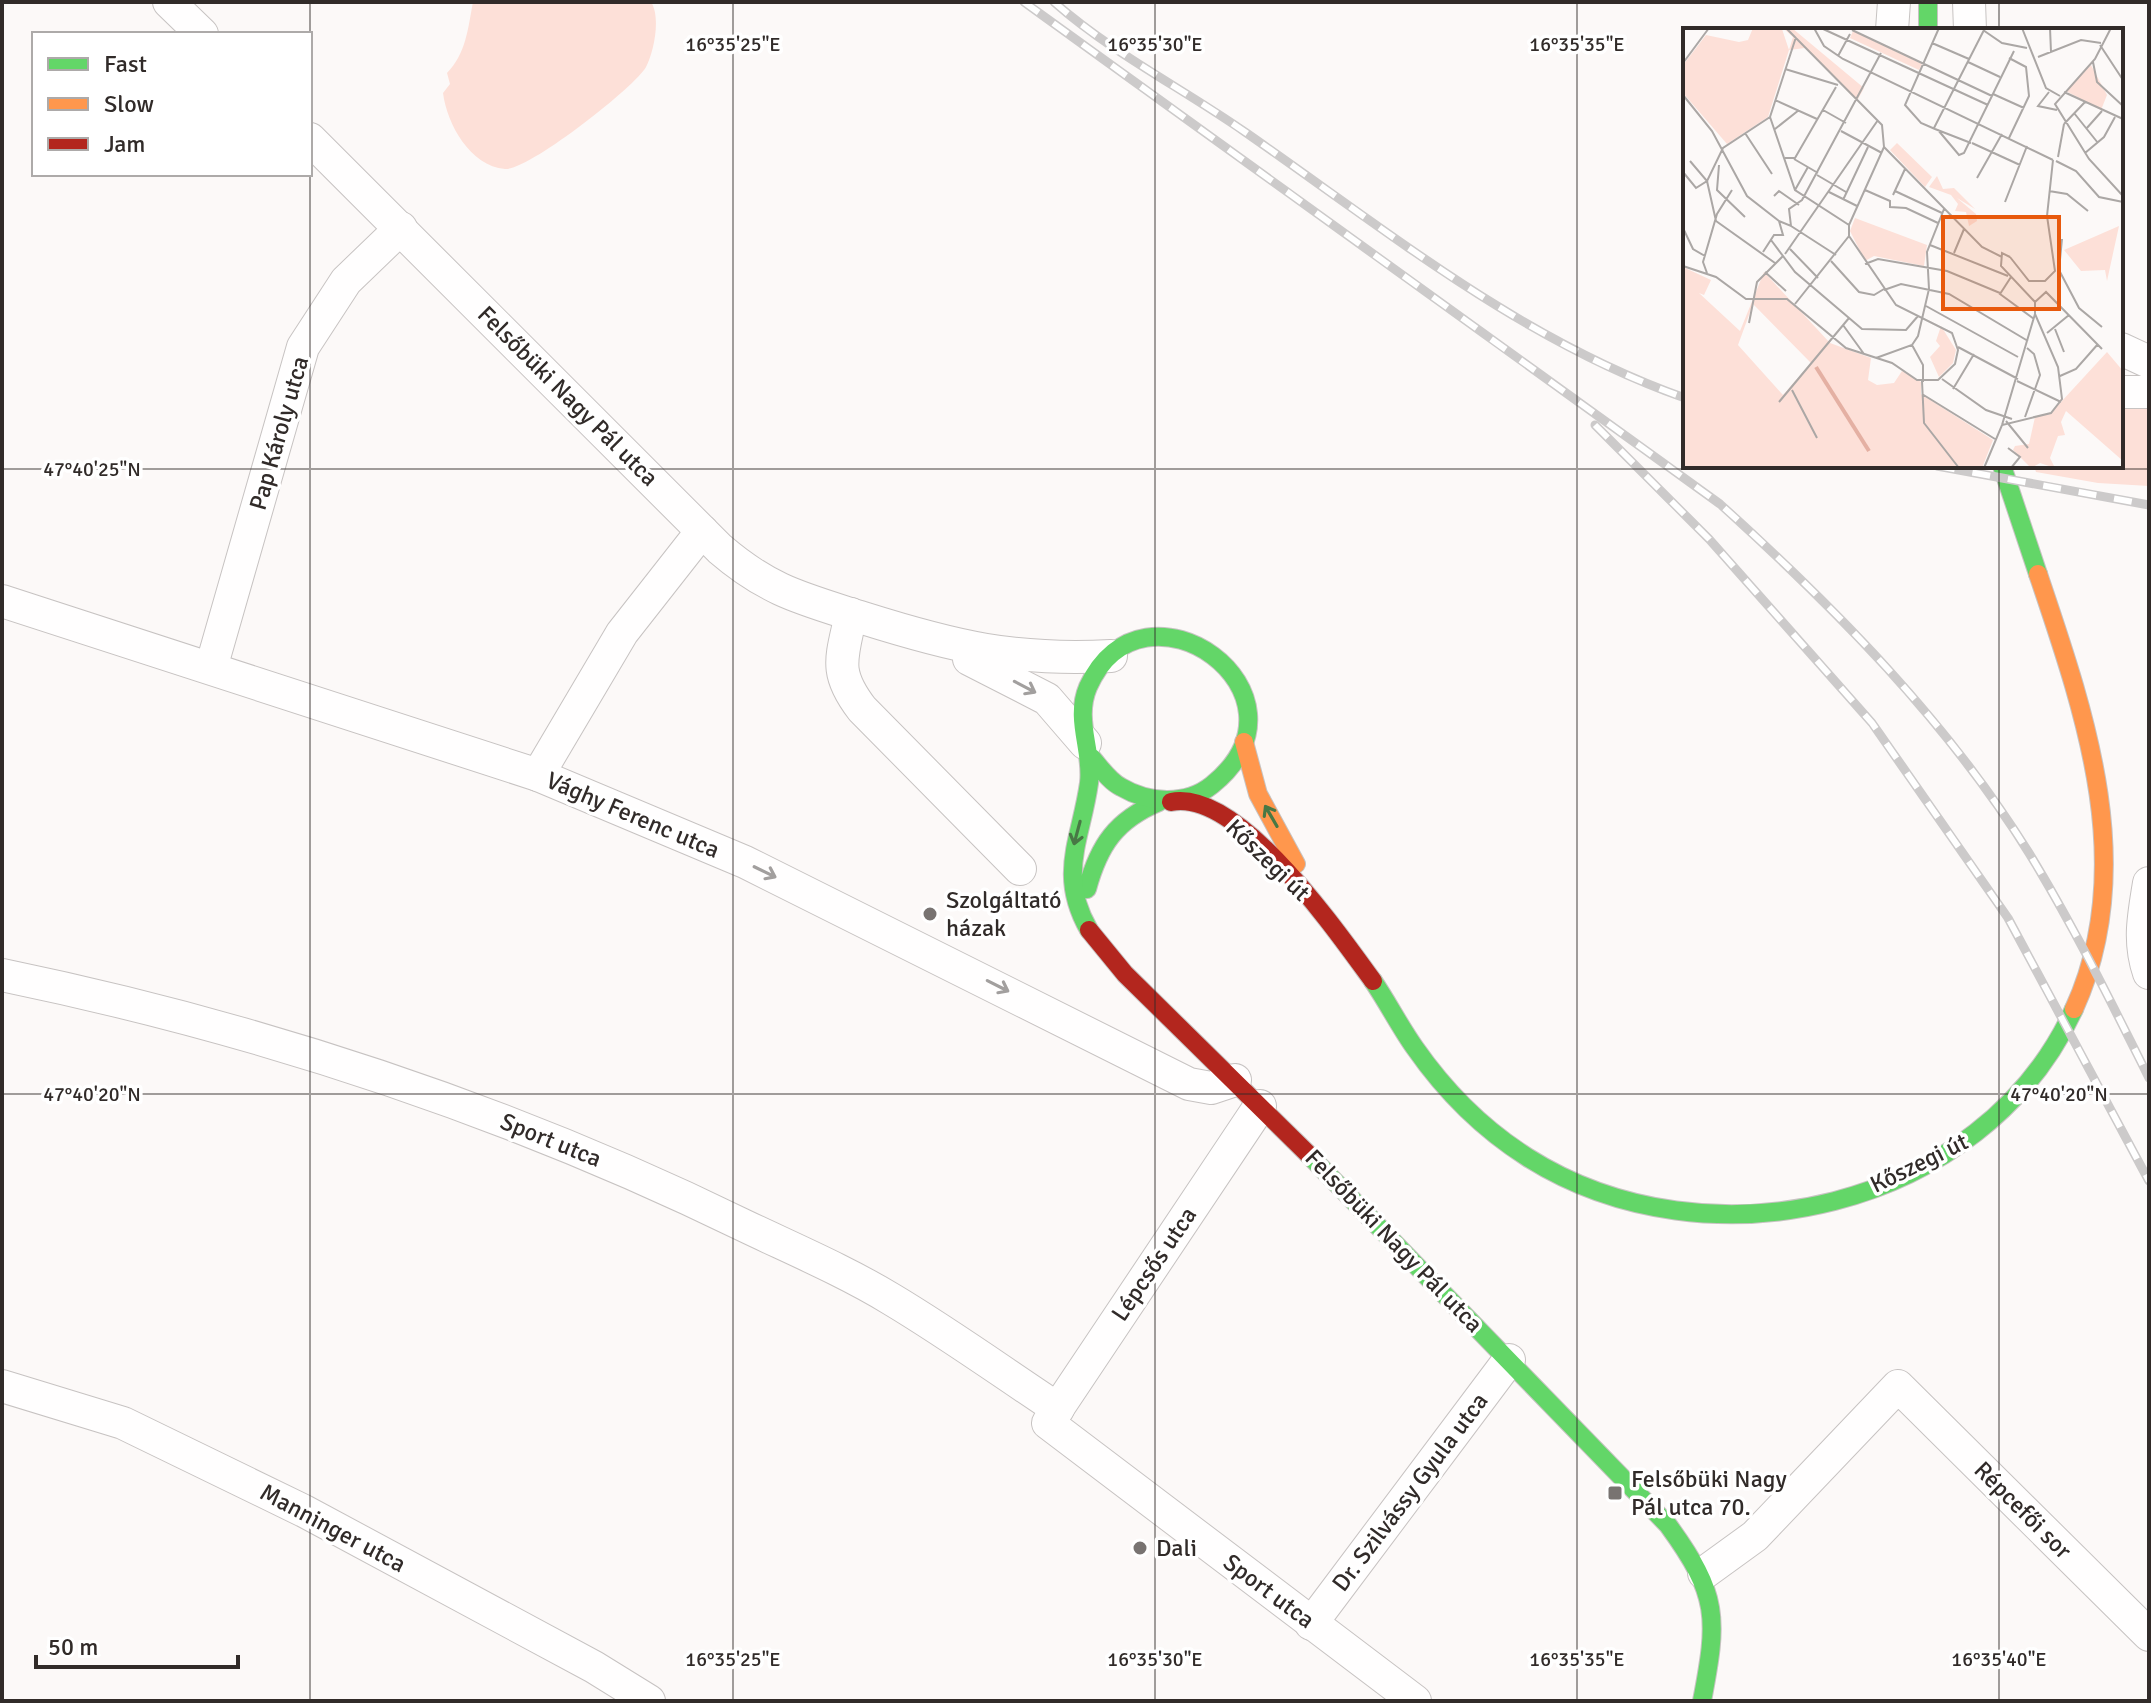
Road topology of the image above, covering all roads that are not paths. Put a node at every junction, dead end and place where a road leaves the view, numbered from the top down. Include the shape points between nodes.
1 (169, 2) edge
2 (1894, 2) edge
3 (1928, 2) edge
4 (1969, 2) edge
5 (1892, 28) edge
6 (1928, 28) edge
7 (1970, 28) edge
8 (200, 32) edge
9 (312, 141) edge
10 (401, 228) junction
11 (2123, 350) edge
12 (2149, 362) edge
13 (2123, 392) edge
14 (2149, 392) edge
15 (2003, 468) edge
16 (702, 531) junction
17 (2, 601) edge
18 (851, 614) junction
19 (930, 639) junction
20 (1111, 656) junction
21 (211, 668) junction
22 (1244, 742) junction
23 (1088, 750) junction
24 (538, 775) junction
25 (1165, 802) junction
26 (1020, 869) dead end
27 (2149, 883) edge
28 (1319, 910) junction
29 (1079, 914) junction
30 (2149, 973) edge
31 (2, 975) edge
32 (1235, 1080) junction
33 (1260, 1106) junction
34 (1509, 1360) junction
35 (2, 1386) edge
36 (1053, 1416) junction
37 (1704, 1573) junction
38 (1311, 1624) junction
39 (2149, 1635) edge
40 (649, 1701) edge
41 (1415, 1701) edge
42 (1702, 1701) edge

1 - 8 street
2 - 5 street
3 - 6 main road
4 - 7 street
9 - 10 street, Felsőbüki Nagy Pál utca
10 - 16 street, Felsőbüki Nagy Pál utca
10 - 21 street, Pap Károly utca via 346,281 303,347
11 - 12 street
13 - 14 street
15 - 28 main road, Kőszegi út via 2092,750 2105,845 2103,897 2092,963 2054,1046 2004,1112 1973,1138 1877,1186 1763,1215 1704,1216 1587,1190 1542,1167 1490,1130 1448,1089
16 - 18 street, Felsőbüki Nagy Pál utca via 782,593
16 - 24 street via 622,633
17 - 21 street, Vághy Ferenc utca
18 - 19 street, Felsőbüki Nagy Pál utca
18 - 26 street via 841,676 848,691
19 - 20 street via 1031,658
19 -> 23 street via 1047,699
20 - 22 main road via 1134,643 1166,637 1187,640 1215,654 1245,697
20 - 23 main road via 1085,695 1082,721
21 - 24 street, Vághy Ferenc utca
22 - 25 main road via 1223,778 1199,795
28 -> 22 main road, Kőszegi út via 1258,794
23 - 25 main road via 1099,770 1120,789
23 -> 29 main road, Felsőbüki Nagy Pál utca via 1086,799 1070,883
24 -> 32 street, Vághy Ferenc utca via 745,862 1189,1084 1211,1088
25 - 28 main road, Kőszegi út via 1190,799 1228,819
25 - 29 main road via 1132,812 1101,843
27 - 30 street via 2141,925
29 - 32 main road, Felsőbüki Nagy Pál utca via 1096,940
31 - 36 street, Sport utca via 86,992 404,1084 681,1194 889,1298
32 - 33 main road, Felsőbüki Nagy Pál utca
33 - 34 main road, Felsőbüki Nagy Pál utca
33 - 36 street, Lépcsős utca
34 - 37 main road, Felsőbüki Nagy Pál utca via 1668,1525
34 - 38 street, Dr. Szilvássy Gyula utca
35 - 40 street, Manninger utca via 123,1423 290,1504
36 - 38 street, Sport utca
37 - 39 street, Répcefői sor via 1755,1536 1898,1386
37 - 42 main road via 1714,1604
38 - 41 street, Sport utca

